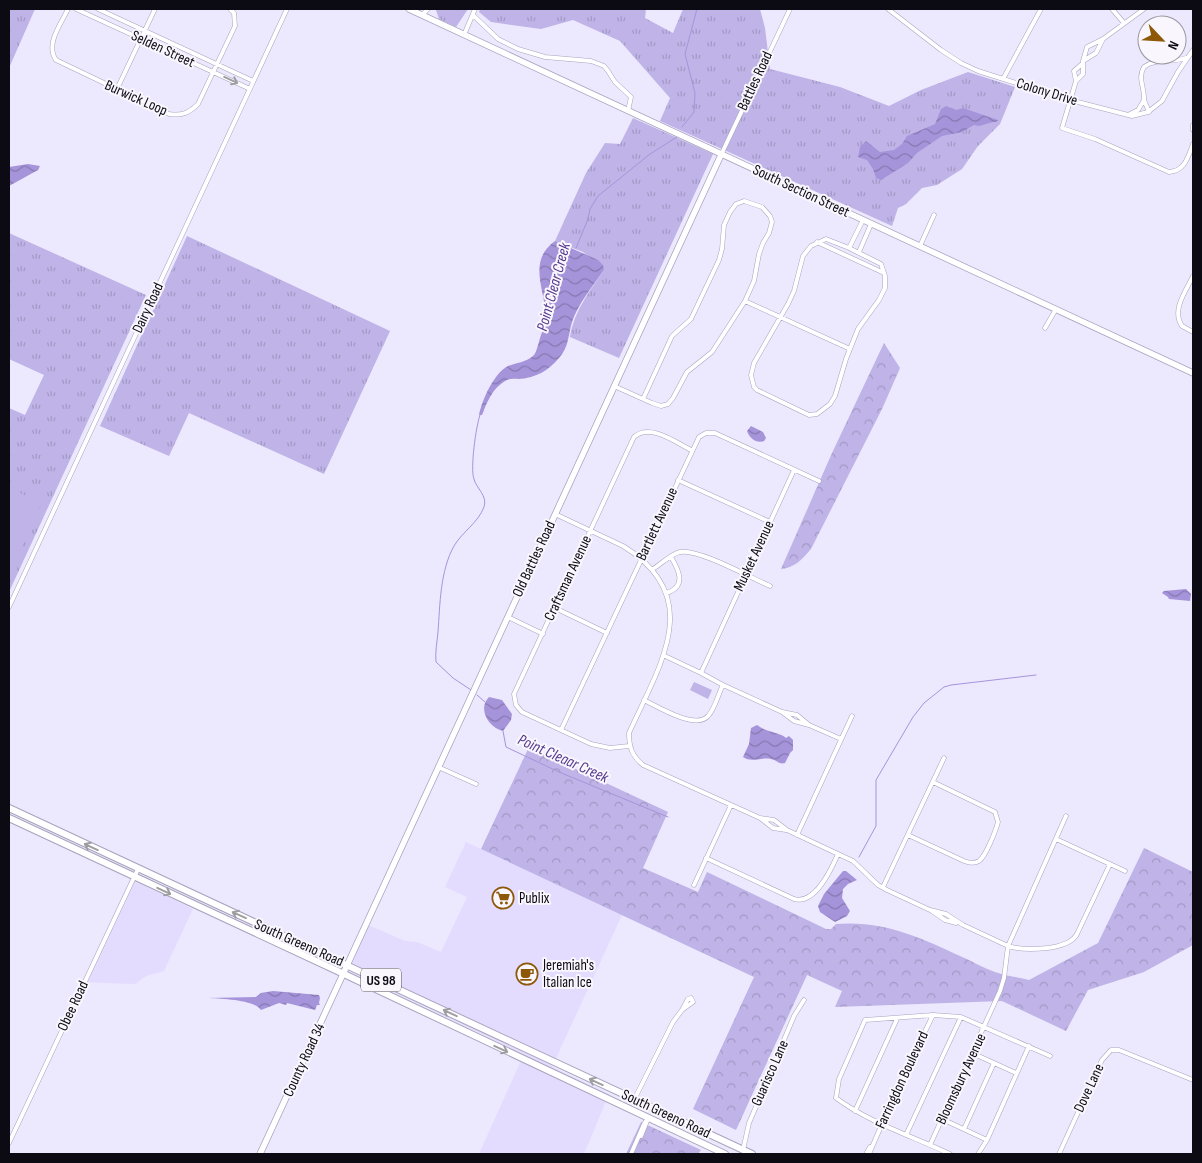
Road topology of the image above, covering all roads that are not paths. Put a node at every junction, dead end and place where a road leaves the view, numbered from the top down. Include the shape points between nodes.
1 (68, 9) edge
2 (76, 9) edge
3 (98, 9) edge
4 (155, 9) edge
5 (230, 9) edge
6 (287, 9) edge
7 (409, 9) edge
8 (428, 9) edge
9 (475, 9) edge
10 (790, 9) edge
11 (888, 9) edge
12 (1040, 9) edge
13 (1112, 9) edge
14 (1144, 9) edge
15 (422, 12) edge
16 (473, 16) junction
17 (1124, 23) junction
18 (145, 30) junction
19 (464, 35) junction
20 (141, 39) junction
21 (1103, 39) junction
22 (1193, 50) edge
23 (1187, 58) edge
24 (1082, 62) junction
25 (217, 64) junction
26 (1148, 65) edge
27 (1183, 65) edge
28 (213, 72) junction
29 (1003, 78) junction
30 (253, 81) junction
31 (1076, 81) junction
32 (117, 89) junction
33 (250, 89) junction
34 (1070, 100) junction
35 (1144, 100) junction
36 (628, 111) junction
37 (1149, 112) junction
38 (1125, 115) junction
39 (1193, 125) edge
40 (1193, 130) edge
41 (1193, 144) edge
42 (721, 155) junction
43 (934, 215) dead end
44 (863, 220) junction
45 (872, 224) junction
46 (817, 242) junction
47 (920, 246) junction
48 (849, 248) junction
49 (857, 252) junction
50 (853, 258) junction
51 (884, 273) junction
52 (1193, 276) edge
53 (745, 301) junction
54 (1056, 309) junction
55 (781, 317) junction
56 (1045, 328) dead end
57 (1193, 332) edge
58 (850, 349) junction
59 (1193, 373) edge
60 (614, 386) junction
61 (643, 399) junction
62 (691, 450) junction
63 (794, 470) junction
64 (678, 480) junction
65 (819, 481) dead end
66 (554, 514) junction
67 (770, 522) junction
68 (590, 530) junction
69 (671, 557) junction
70 (641, 558) junction
71 (653, 569) junction
72 (746, 576) junction
73 (770, 586) dead end
74 (666, 593) junction
75 (9, 607) edge
76 (555, 608) junction
77 (508, 617) junction
78 (607, 632) junction
79 (543, 634) junction
80 (664, 656) junction
81 (701, 673) junction
82 (723, 685) junction
83 (644, 700) junction
84 (852, 716) dead end
85 (561, 730) junction
86 (841, 739) junction
87 (629, 746) junction
88 (944, 758) dead end
89 (438, 767) junction
90 (933, 782) junction
91 (476, 784) dead end
92 (731, 805) junction
93 (9, 808) edge
94 (1066, 816) dead end
95 (9, 818) edge
96 (797, 835) junction
97 (908, 835) junction
98 (1056, 839) junction
99 (838, 854) junction
100 (706, 858) junction
101 (1110, 864) junction
102 (138, 869) junction
103 (1125, 871) dead end
104 (134, 877) junction
105 (694, 885) dead end
106 (883, 887) junction
107 (1008, 946) junction
108 (348, 965) junction
109 (344, 974) junction
110 (804, 1000) dead end
111 (682, 1010) dead end
112 (933, 1015) junction
113 (961, 1017) junction
114 (897, 1019) junction
115 (984, 1026) junction
116 (1028, 1046) junction
117 (972, 1053) junction
118 (540, 1056) junction
119 (1050, 1056) dead end
120 (994, 1063) junction
121 (535, 1065) junction
122 (1016, 1073) junction
123 (1193, 1080) edge
124 (836, 1098) junction
125 (634, 1100) junction
126 (829, 1100) dead end
127 (855, 1111) junction
128 (648, 1118) junction
129 (942, 1119) junction
130 (882, 1124) junction
131 (964, 1129) junction
132 (906, 1135) junction
133 (987, 1140) junction
134 (9, 1143) edge
135 (930, 1145) junction
136 (743, 1150) junction
137 (260, 1154) edge
138 (631, 1154) edge
139 (725, 1154) edge
140 (752, 1154) edge
141 (867, 1154) edge
142 (950, 1154) edge
143 (978, 1154) edge
144 (1059, 1154) edge

1 - 32 street, Burwick Loop via 52,42 52,55 61,64
2 - 20 street, Selden Street
3 - 18 street, Selden Street
4 - 18 street
5 - 25 street, Burwick Loop via 234,14 234,26
6 - 30 street, Dairy Road
7 - 15 street, South Section Street
8 - 15 street
9 - 16 street
10 - 42 street, Battles Road
11 - 29 street, Colony Drive via 961,63
12 - 29 street
13 - 17 street
14 - 17 street
15 - 19 street, South Section Street
16 - 19 street
16 - 36 street via 498,39 518,49 545,57 591,61 604,66 631,97
17 - 21 street
18 - 20 street
18 - 25 street, Selden Street
19 - 36 street, South Section Street
20 - 28 street, Selden Street
20 - 32 street
21 - 24 street via 1096,53
21 - 24 street via 1087,47
22 - 23 street
24 - 31 street via 1083,74
24 - 31 street via 1074,71
25 - 28 street, Burwick Loop
25 - 30 street, Selden Street
26 - 35 street via 1141,75
27 - 37 street via 1162,101
28 - 32 street, Burwick Loop via 198,104 184,114 169,114
28 -> 33 street, Selden Street
29 - 34 street, Colony Drive
30 - 33 street, Dairy Road
31 - 34 street
33 - 75 street, Dairy Road
34 - 38 street, Colony Drive
34 - 41 street via 1062,128 1095,139 1162,170 1180,169
35 - 37 street
35 - 38 street via 1138,110
36 - 42 street, South Section Street
37 - 38 street, Colony Drive
39 - 40 street
42 - 44 street, South Section Street
42 - 60 street, Old Battles Road
43 - 47 street
44 - 45 street, South Section Street
44 - 48 street
45 - 47 street, South Section Street
45 - 49 street
46 - 48 street via 826,239
46 - 50 street
46 - 55 street via 802,256 794,291
47 - 54 street, South Section Street
48 - 49 street
49 - 50 street
49 - 51 street via 881,264
50 - 51 street
51 - 58 street via 886,282 882,294 860,326
52 - 57 street via 1177,314 1182,326
53 - 55 street
53 - 61 street via 712,352 687,372 672,401 661,406
53 - 61 street via 772,222 762,207 744,201 736,204 730,212 724,225 719,260 691,318 672,336
54 - 56 street
54 - 59 street, South Section Street
55 - 58 street
55 - 58 street via 754,363 751,375 757,390 805,414 821,412 830,404
60 - 61 street
60 - 66 street, Old Battles Road
62 - 63 street, Bartlett Avenue via 696,440 710,432
62 - 64 street, Bartlett Avenue
62 - 68 street, Craftsman Avenue via 651,432 638,434 631,442
63 - 65 street, Bartlett Avenue
63 - 67 street, Musket Avenue
64 - 67 street
64 - 70 street, Bartlett Avenue
66 - 68 street
66 - 77 street, Old Battles Road
67 - 72 street, Musket Avenue
68 - 70 street
68 - 76 street, Craftsman Avenue
69 - 71 street
69 - 72 street via 678,553 700,554
69 - 74 street via 678,568 679,581 675,589
70 - 71 street
70 - 78 street, Bartlett Avenue
71 - 74 street
72 - 73 street
72 - 81 street, Musket Avenue
74 - 80 street via 670,617
76 - 78 street
76 - 79 street, Craftsman Avenue
77 - 79 street
77 - 89 street, Old Battles Road
78 - 85 street, Bartlett Avenue
79 - 85 street, Craftsman Avenue via 514,700 522,712
80 - 81 street
80 - 83 street
81 - 82 street
82 - 83 street via 710,715 697,722
82 - 86 street via 782,712 794,721
83 - 87 street via 629,733
84 - 86 street
85 - 87 street, Craftsman Avenue via 586,742 610,748
86 - 96 street
87 - 92 street via 636,759 644,765
88 - 90 street
89 - 91 street
89 - 108 street, Old Battles Road
90 - 97 street
90 - 97 street via 995,812 998,822 994,833 981,859 972,863
92 - 96 street via 760,818 773,828
92 - 100 street
102 -> 93 main road, South Greeno Road / US 98
94 - 98 street, Bloomsbury Avenue
95 - 104 main road, South Greeno Road / US 98
96 - 99 street
97 - 106 street
98 - 101 street
98 - 107 street, Bloomsbury Avenue
99 - 100 street via 813,895 804,900
99 - 106 street via 853,861
100 - 105 street
101 - 103 street
101 - 107 street via 1071,942 1029,950
102 - 104 street, Obee Road
108 -> 102 main road, South Greeno Road / US 98
104 -> 109 main road, South Greeno Road / US 98
104 - 134 street, Obee Road
106 - 107 street via 945,920
107 - 115 street, Bloomsbury Avenue via 1003,984
108 - 109 street, County Road 34
118 -> 108 main road, South Greeno Road / US 98
109 -> 121 main road, South Greeno Road / US 98
109 - 137 street, County Road 34
110 - 136 street, Guarisco Lane via 754,1109
111 - 125 street via 672,1022
112 - 113 street
112 - 114 street
112 - 130 street, Farringdon Boulevard
113 - 115 street
113 - 132 street
114 - 124 street via 865,1020 839,1079
114 - 127 street
115 - 116 street
115 - 117 street, Bloomsbury Avenue
116 - 119 street
116 - 122 street
117 - 120 street
117 - 129 street, Bloomsbury Avenue
118 - 121 street
125 -> 118 main road, South Greeno Road / US 98
120 - 122 street
120 - 131 street
121 - 128 main road, South Greeno Road / US 98
122 - 133 street
123 - 144 street, Dove Lane via 1119,1050 1110,1050 1102,1059
124 - 126 street
124 - 127 street
125 - 136 main road, South Greeno Road / US 98
127 - 130 street
128 - 138 street
128 - 139 main road, South Greeno Road / US 98
129 - 131 street
129 - 135 street, Bloomsbury Avenue
130 - 132 street
130 - 141 street, Farringdon Boulevard
131 - 133 street
132 - 135 street
133 - 143 street
135 - 142 street
136 - 140 main road, South Greeno Road / US 98

